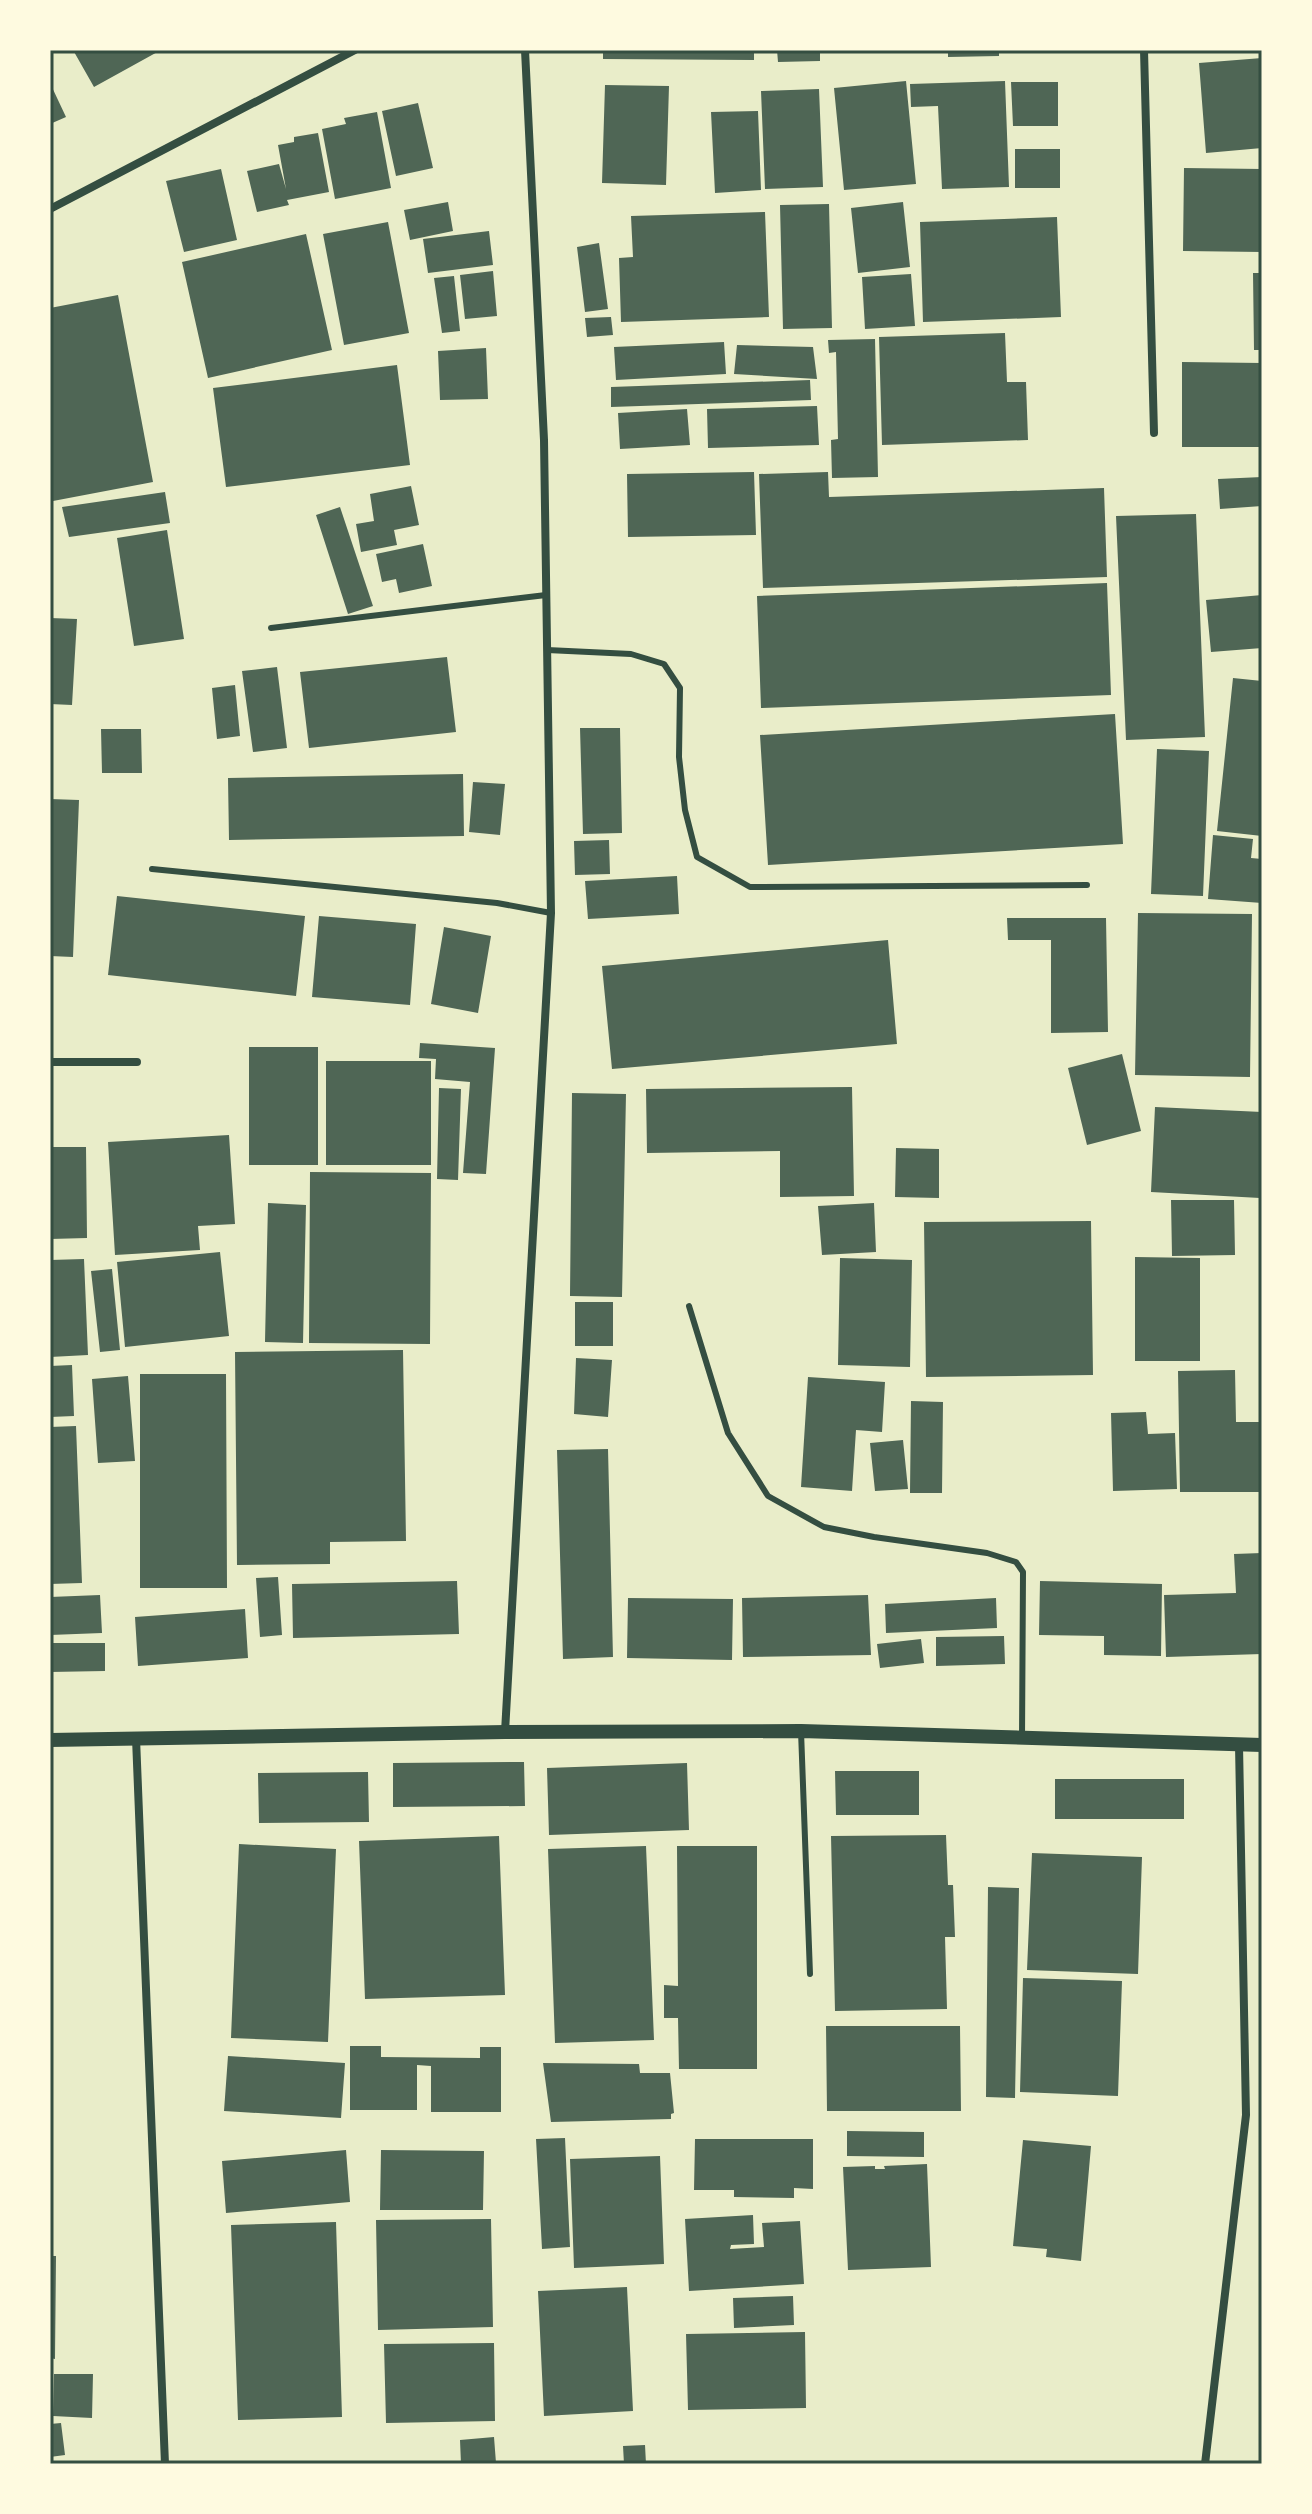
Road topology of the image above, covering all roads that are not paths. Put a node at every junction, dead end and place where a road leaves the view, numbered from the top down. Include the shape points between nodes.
1 (355, 50) edge
2 (525, 50) edge
3 (1144, 50) edge
4 (50, 209) edge
5 (1154, 433) dead end
6 (546, 595) junction
7 (271, 628) dead end
8 (547, 650) junction
9 (152, 869) dead end
10 (1087, 885) dead end
11 (551, 913) junction
12 (50, 1062) edge
13 (137, 1062) dead end
14 (689, 1306) dead end
15 (801, 1731) junction
16 (505, 1732) junction
17 (136, 1738) junction
18 (1022, 1738) junction
19 (50, 1740) edge
20 (1239, 1745) junction
21 (1262, 1745) edge
22 (810, 1974) dead end
23 (165, 2464) edge
24 (1205, 2464) edge

1 - 4 street
2 - 6 street
3 - 5 street
6 - 7 lane
6 - 8 street
8 - 10 lane via 631,654 664,664 680,688 679,757 697,857 750,887
8 - 11 street
9 - 11 lane via 497,903
11 - 16 street
12 - 13 street
14 - 18 lane via 728,1433 768,1496 824,1527 1016,1562 1023,1572
15 - 16 street
15 - 18 street
15 - 22 lane
16 - 17 street
17 - 19 street
17 - 23 street
18 - 20 street
20 - 21 street
20 - 24 street via 1246,2115

